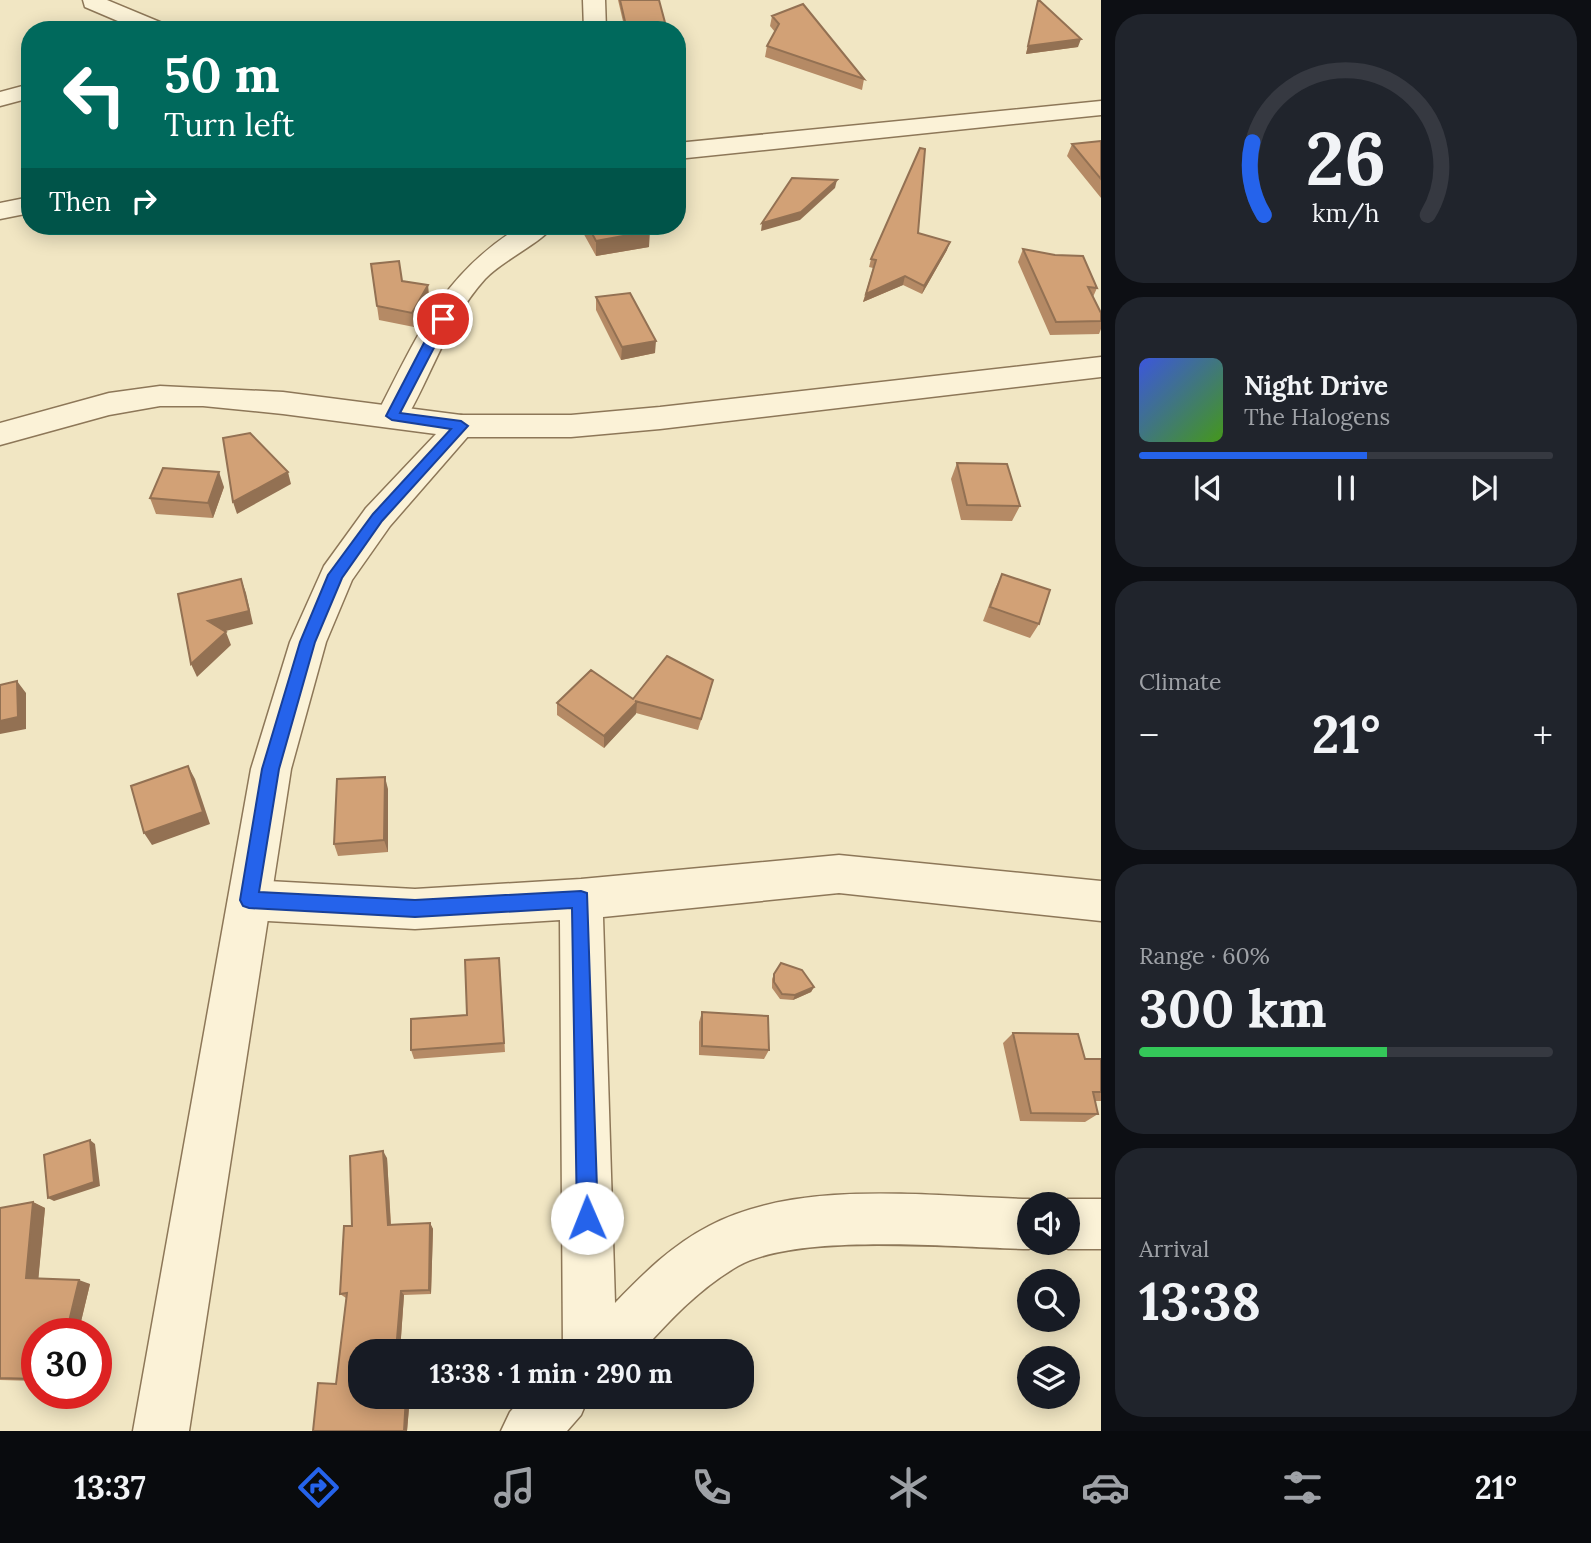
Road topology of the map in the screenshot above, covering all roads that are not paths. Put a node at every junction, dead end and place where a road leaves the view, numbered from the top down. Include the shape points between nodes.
1 (594, 0) edge
2 (93, 2) dead end
3 (138, 21) edge
4 (595, 21) edge
5 (21, 93) edge
6 (0, 99) edge
7 (1101, 108) edge
8 (686, 150) edge
9 (21, 207) edge
10 (0, 211) edge
11 (526, 235) edge
12 (1101, 367) edge
13 (392, 416) junction
14 (461, 426) junction
15 (0, 434) edge
16 (581, 899) junction
17 (249, 900) junction
18 (1101, 901) edge
19 (1017, 1224) edge
20 (1080, 1224) edge
21 (1101, 1224) edge
22 (590, 1339) edge
23 (617, 1339) edge
24 (550, 1409) edge
25 (161, 1431) edge
26 (529, 1431) edge

1 - 4 street
2 - 3 street
5 - 6 street
7 - 8 street
9 - 10 street
11 - 13 street via 494,256 468,282
12 - 14 street via 660,418 571,426
13 - 14 street
13 - 15 street via 203,396 160,396 63,415
14 - 17 street via 377,517 336,575 308,642 271,769
16 - 17 street via 415,909
16 - 18 street via 839,874
16 - 22 street
17 - 25 street
19 - 23 street via 839,1220 781,1227 726,1244 671,1282
20 - 21 street
24 - 26 street

